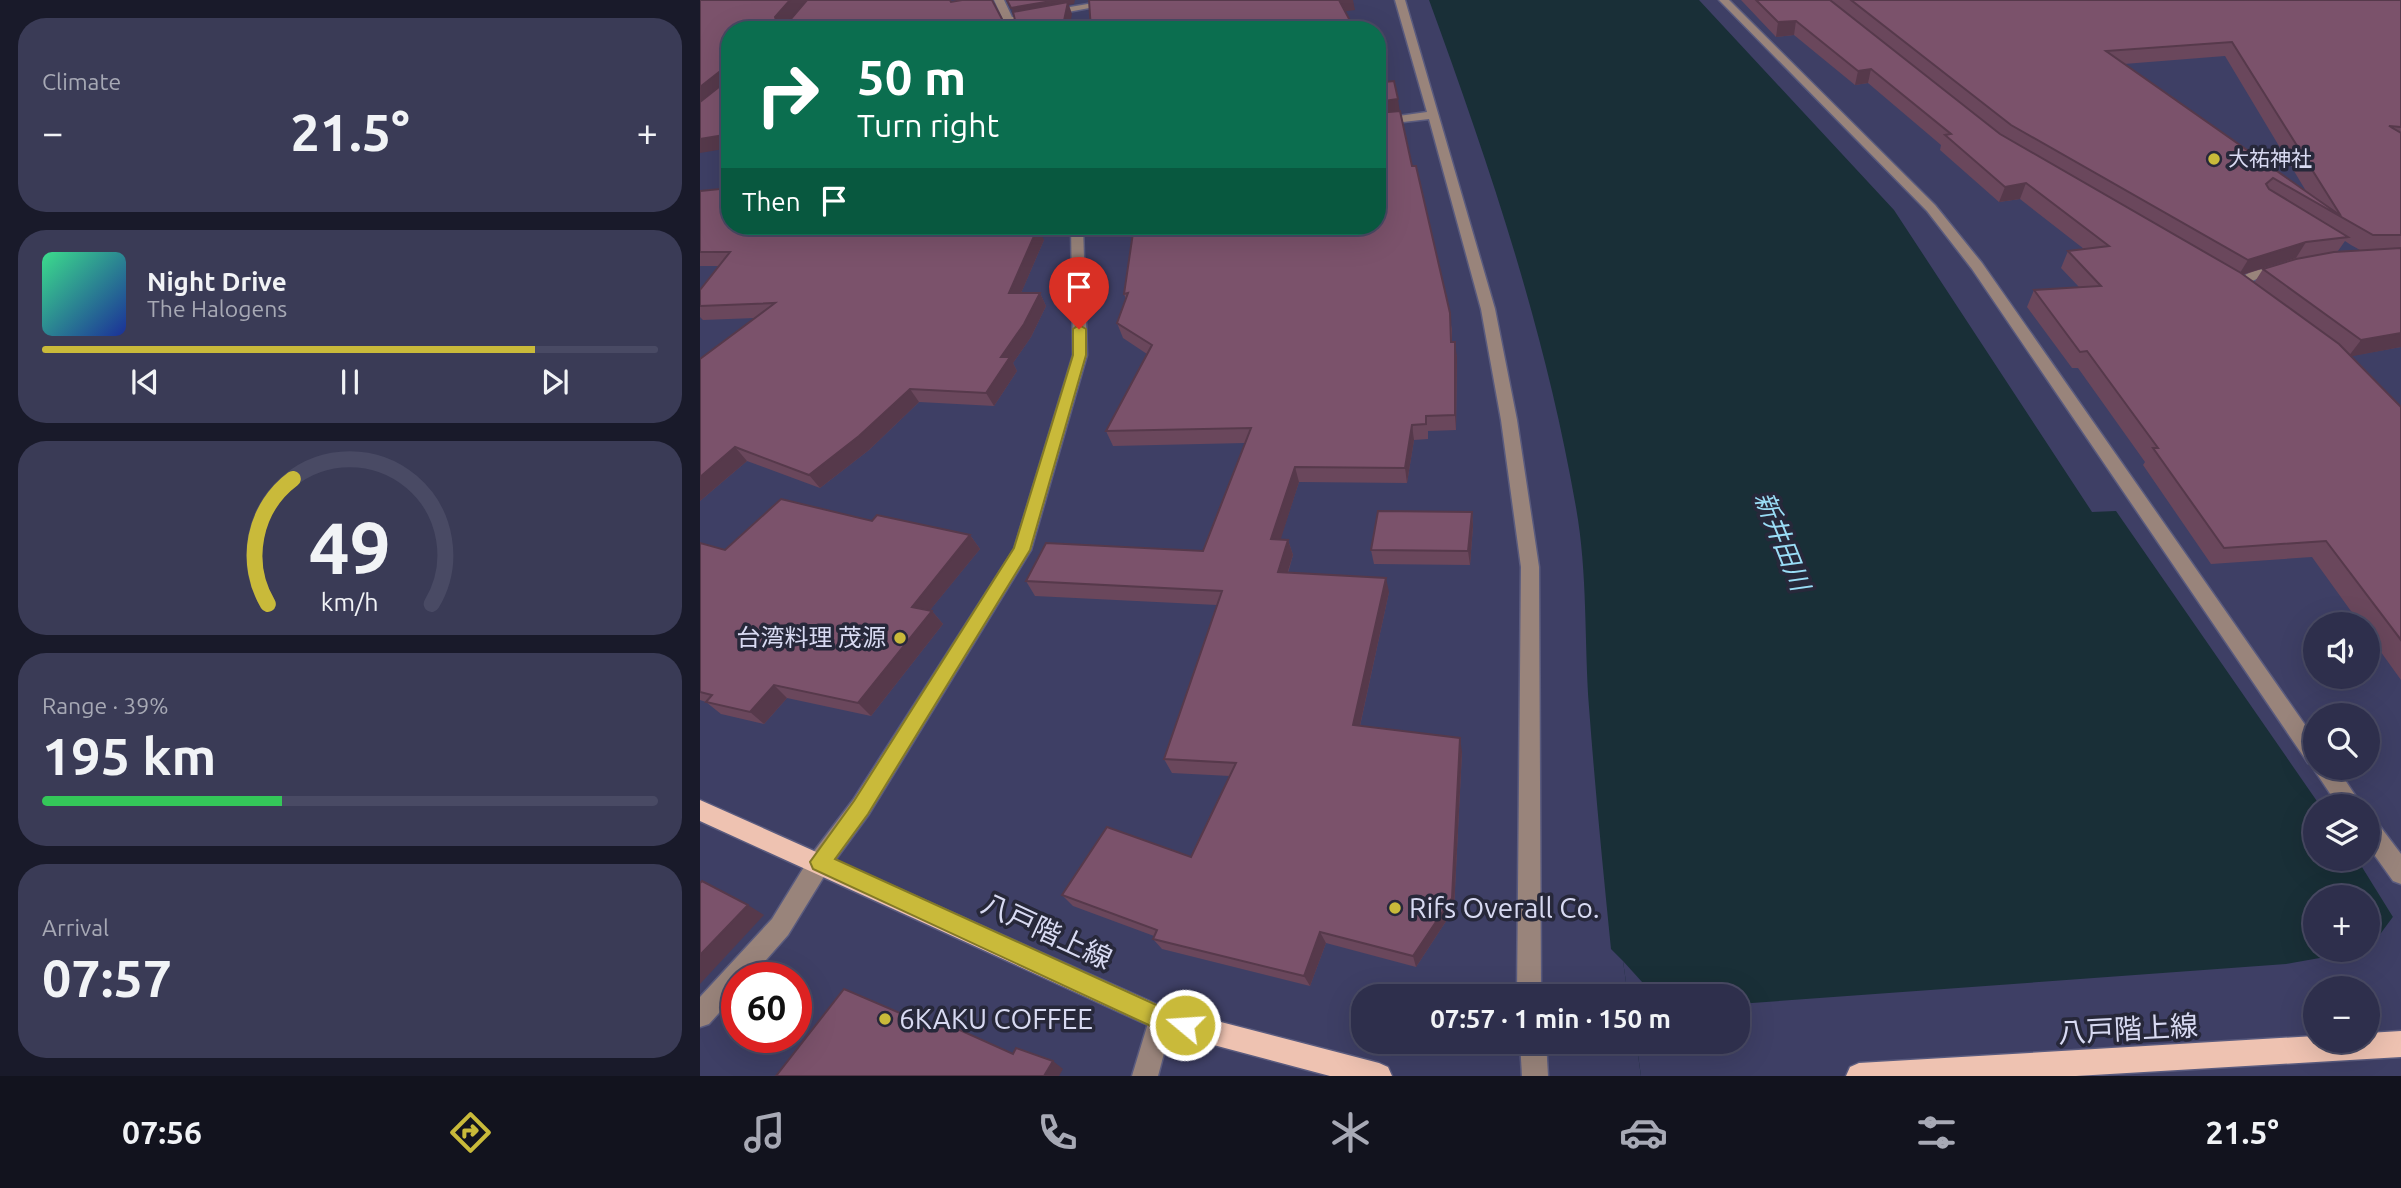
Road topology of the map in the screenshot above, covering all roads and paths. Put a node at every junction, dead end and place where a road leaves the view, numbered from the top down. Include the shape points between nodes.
1 (999, 0) edge
2 (1128, 0) edge
3 (1400, 0) edge
4 (1724, 0) edge
5 (1009, 21) edge
6 (1030, 21) edge
7 (1433, 115) junction
8 (1386, 121) edge
9 (1077, 235) edge
10 (2296, 267) edge
11 (2236, 284) edge
12 (2303, 739) edge
13 (700, 810) edge
14 (2380, 844) edge
15 (820, 862) junction
16 (2401, 873) edge
17 (1529, 984) edge
18 (700, 1015) edge
19 (1161, 1019) junction
20 (2401, 1044) edge
21 (1534, 1054) edge
22 (1145, 1076) edge
23 (1379, 1076) edge
24 (1535, 1076) edge
25 (1860, 1076) edge

1 - 5 street
2 - 6 street
3 - 7 street
4 - 12 street via 1931,208 1977,266
7 - 8 street
7 - 17 street via 1488,310 1530,567
9 - 15 street via 1080,355 1022,550 861,807
10 - 11 street via 2257,274
13 - 15 main road, 八戸階上線
14 - 16 street
15 - 18 street via 780,927
15 - 19 main road, 八戸階上線
19 - 22 street
19 - 23 main road, 八戸階上線
20 - 25 main road, 八戸階上線
21 - 24 street

